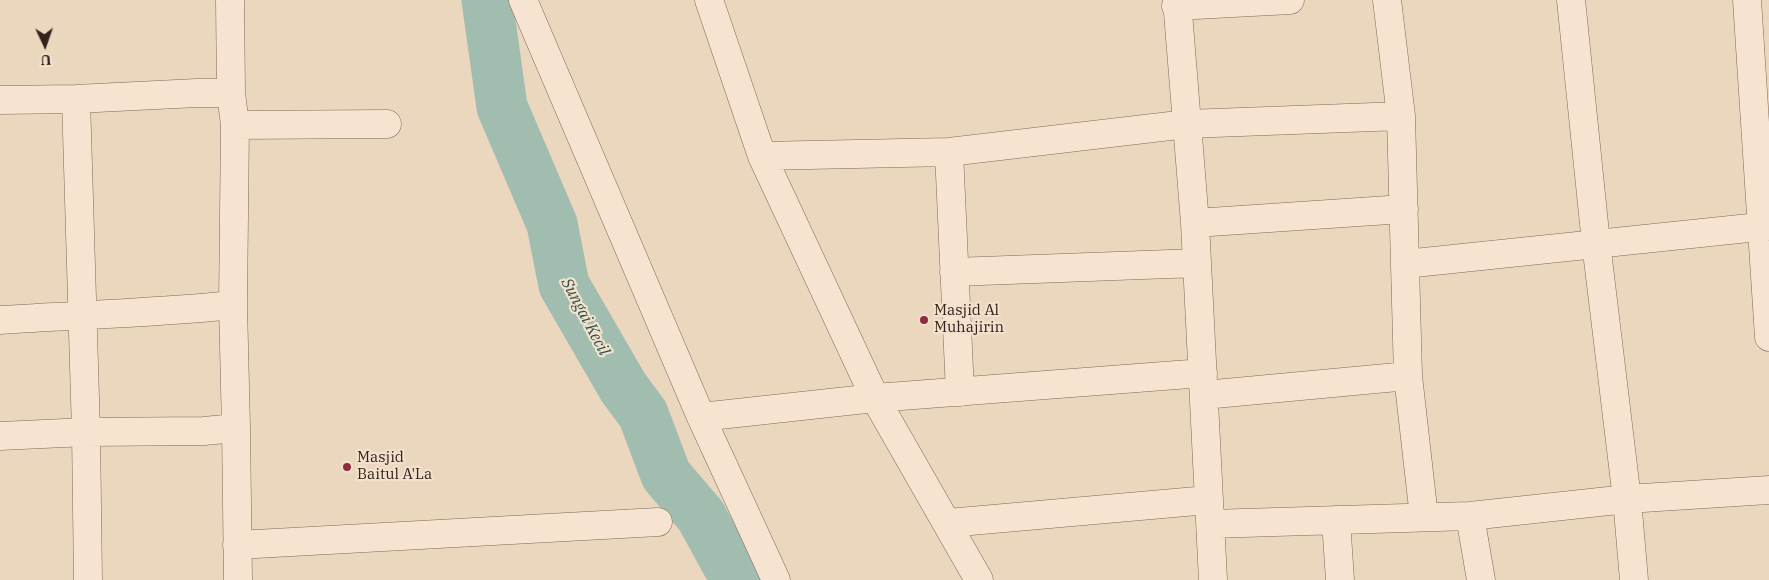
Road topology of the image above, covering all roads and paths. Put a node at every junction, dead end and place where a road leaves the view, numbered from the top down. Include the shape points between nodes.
1 (230, 0) edge
2 (523, 0) edge
3 (709, 0) edge
4 (1290, 0) edge
5 (1387, 0) edge
6 (1571, 0) edge
7 (1747, 0) edge
8 (1176, 3) edge
9 (231, 93) junction
10 (76, 99) junction
11 (0, 100) edge
12 (1400, 116) junction
13 (386, 124) dead end
14 (1187, 124) junction
15 (235, 125) junction
16 (949, 152) junction
17 (762, 156) junction
18 (1404, 209) junction
19 (1195, 223) junction
20 (1765, 227) edge
21 (1596, 243) junction
22 (1197, 263) junction
23 (1405, 264) junction
24 (954, 272) junction
25 (233, 305) junction
26 (82, 314) junction
27 (0, 320) edge
28 (1769, 337) edge
29 (1408, 376) junction
30 (1204, 384) junction
31 (960, 392) junction
32 (875, 398) junction
33 (700, 417) junction
34 (236, 428) junction
35 (86, 432) junction
36 (0, 436) edge
37 (1769, 490) edge
38 (1627, 499) junction
39 (1210, 512) junction
40 (1470, 516) junction
41 (1424, 517) junction
42 (1336, 520) junction
43 (658, 522) dead end
44 (948, 524) junction
45 (237, 545) junction
46 (88, 580) edge
47 (238, 580) edge
48 (776, 580) edge
49 (979, 580) edge
50 (1213, 580) edge
51 (1340, 580) edge
52 (1481, 580) edge
53 (1634, 580) edge

1 - 9 street
2 - 33 street
3 - 17 street
4 - 8 street
5 - 12 street
6 - 21 street
7 - 20 street
8 - 14 street
9 - 10 street
9 - 15 street
10 - 11 street
10 - 26 street
12 - 14 street
12 - 18 street
13 - 15 street
14 - 16 street
14 - 19 street
15 - 25 street
16 - 17 street
16 - 24 street
17 - 32 street
18 - 19 street
18 - 23 street
19 - 22 street
20 - 21 street
20 - 28 street
21 - 23 street
21 - 38 street
22 - 24 street
22 - 30 street
23 - 29 street
24 - 31 street
25 - 26 street
25 - 34 street
26 - 27 street
26 - 35 street
29 - 30 street
29 - 41 street
30 - 31 street
30 - 39 street
31 - 32 street
32 - 33 street
32 - 44 street
33 - 48 street
34 - 35 street
34 - 45 street
35 - 36 street
35 - 46 street
37 - 38 street
38 - 40 street
38 - 53 street
39 - 42 street
39 - 44 street
39 - 50 street
40 - 41 street
40 - 52 street
41 - 42 street
42 - 51 street
43 - 45 street
44 - 49 street
45 - 47 street

